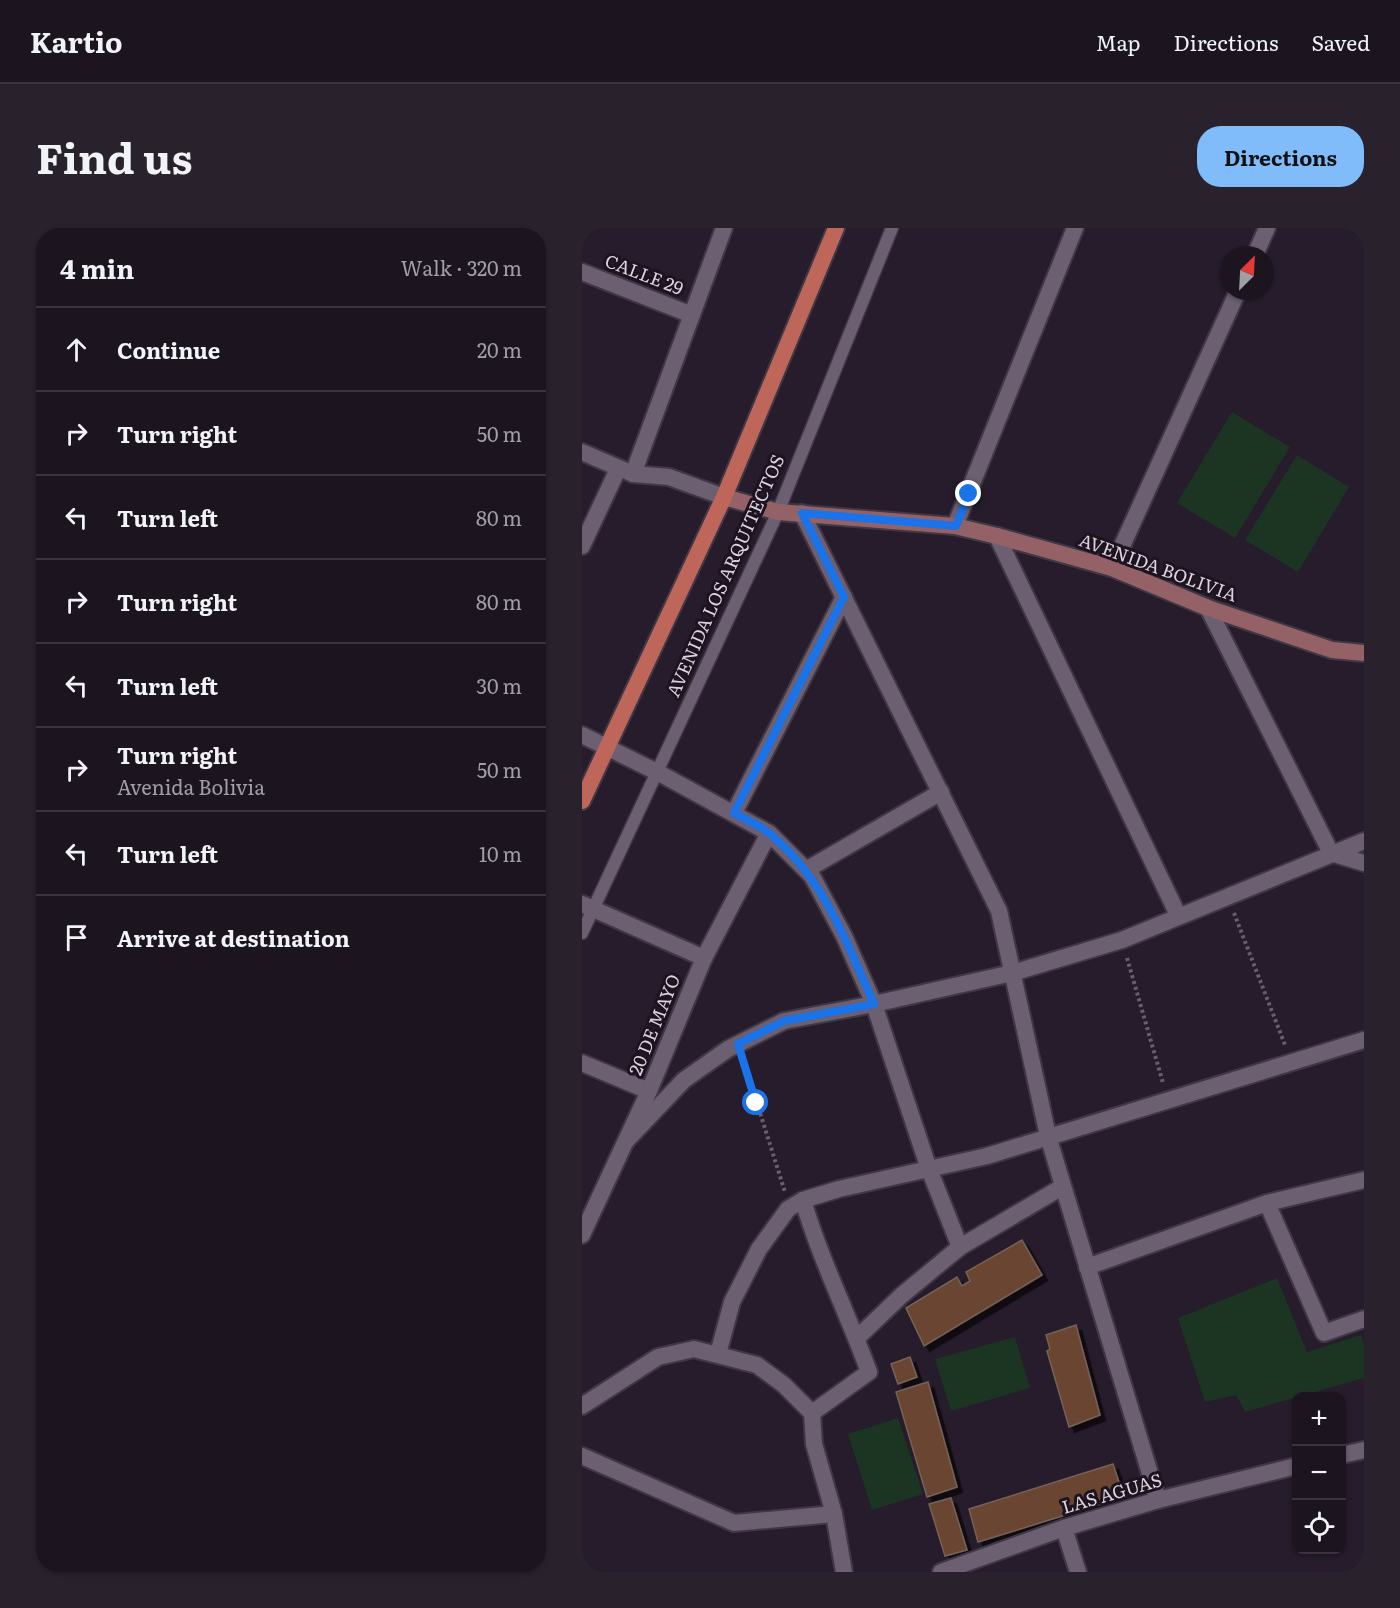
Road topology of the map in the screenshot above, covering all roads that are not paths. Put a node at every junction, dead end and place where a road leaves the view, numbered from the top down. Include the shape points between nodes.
1 (724, 228) edge
2 (836, 228) edge
3 (892, 228) edge
4 (1075, 228) edge
5 (1267, 228) edge
6 (1259, 246) edge
7 (582, 272) edge
8 (1234, 300) edge
9 (692, 315) junction
10 (582, 452) edge
11 (626, 471) junction
12 (724, 497) junction
13 (778, 512) junction
14 (802, 513) junction
15 (956, 526) junction
16 (997, 536) junction
17 (582, 546) edge
18 (1112, 568) junction
19 (844, 597) junction
20 (1208, 608) junction
21 (1364, 653) edge
22 (582, 735) edge
23 (608, 747) junction
24 (659, 772) junction
25 (941, 792) junction
26 (582, 801) edge
27 (734, 813) junction
28 (770, 833) junction
29 (1364, 841) edge
30 (1332, 853) junction
31 (1360, 863) edge
32 (806, 870) junction
33 (1364, 878) edge
34 (588, 907) edge
35 (1178, 915) junction
36 (582, 933) edge
37 (704, 958) junction
38 (1012, 973) junction
39 (874, 1004) junction
40 (1364, 1040) edge
41 (582, 1063) edge
42 (649, 1091) junction
43 (1048, 1136) junction
44 (627, 1140) junction
45 (929, 1169) junction
46 (1364, 1180) edge
47 (1062, 1186) junction
48 (1267, 1203) junction
49 (795, 1205) junction
50 (582, 1235) edge
51 (960, 1247) junction
52 (1087, 1266) junction
53 (1364, 1319) edge
54 (857, 1338) junction
55 (718, 1354) junction
56 (582, 1406) edge
57 (812, 1413) junction
58 (1364, 1450) edge
59 (1346, 1454) edge
60 (582, 1456) edge
61 (1292, 1467) edge
62 (1158, 1500) junction
63 (834, 1514) junction
64 (1065, 1528) junction
65 (844, 1572) edge
66 (941, 1572) edge
67 (1078, 1572) edge

1 - 9 street
2 - 12 main road, AVENIDA LOS ARQUITECTOS
3 - 13 lane, AVENIDA LOS ARQUITECTOS
4 - 15 street
5 - 6 street
7 - 9 street, CALLE 29
8 - 18 street
9 - 11 street
10 - 11 street
11 - 12 street via 669,477
11 - 17 street
12 - 13 main road, AVENIDA BOLIVIA
12 - 23 main road, AVENIDA LOS ARQUITECTOS
13 - 14 main road, AVENIDA BOLIVIA
13 - 24 lane, AVENIDA LOS ARQUITECTOS
14 - 15 main road, AVENIDA BOLIVIA
14 - 19 street
15 - 16 main road, AVENIDA BOLIVIA
16 - 18 main road, AVENIDA BOLIVIA
16 - 35 street
18 - 20 main road, AVENIDA BOLIVIA
19 - 25 street
19 - 27 street
20 - 21 main road, AVENIDA BOLIVIA via 1332,650
20 - 30 street
22 - 23 street
23 - 24 street
23 - 26 main road, AVENIDA LOS ARQUITECTOS
24 - 27 street
24 - 34 lane, AVENIDA LOS ARQUITECTOS
25 - 32 street
25 - 38 street via 999,911
27 - 28 street
28 - 32 street
28 - 37 street, 20 DE MAYO
29 - 30 street
30 - 31 street
30 - 35 street
31 - 33 street
32 - 39 street via 844,936
34 - 36 lane, AVENIDA LOS ARQUITECTOS
34 - 37 street
35 - 38 street via 1122,940
37 - 42 street, 20 DE MAYO
38 - 39 street
38 - 43 street
39 - 44 street via 784,1021 738,1044 684,1080
39 - 45 street
40 - 43 street
41 - 42 street
42 - 44 street, 20 DE MAYO
43 - 45 street
43 - 47 street
44 - 50 street, 20 DE MAYO
45 - 49 street
45 - 51 street
46 - 48 street
47 - 51 street
47 - 52 street
48 - 52 street
48 - 53 street via 1324,1332
49 - 54 street via 812,1233
49 - 55 street via 759,1249 732,1302
51 - 54 street via 902,1294
52 - 62 street
54 - 57 street via 869,1372
55 - 56 street via 694,1349 658,1357
55 - 57 street via 757,1365
57 - 63 street via 814,1444
58 - 59 street
60 - 63 street via 734,1523
61 - 62 street, LAS AGUAS
62 - 64 street, LAS AGUAS
63 - 65 street
64 - 66 street, LAS AGUAS
64 - 67 street

